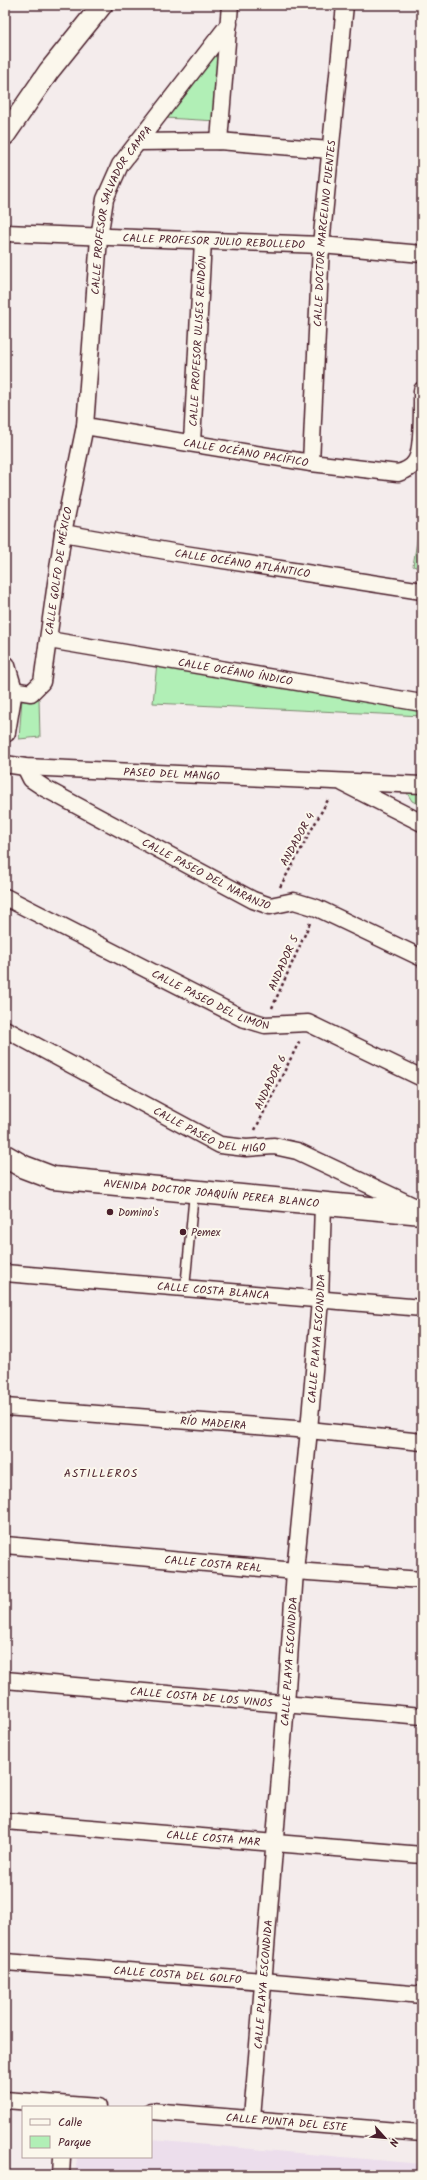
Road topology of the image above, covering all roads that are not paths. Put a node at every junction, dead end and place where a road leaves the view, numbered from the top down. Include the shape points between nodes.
1 (102, 5) edge
2 (230, 5) edge
3 (345, 5) edge
4 (229, 24) junction
5 (5, 135) edge
6 (219, 141) junction
7 (138, 142) junction
8 (330, 150) junction
9 (5, 233) edge
10 (99, 238) junction
11 (204, 241) junction
12 (321, 245) junction
13 (422, 254) edge
14 (422, 390) edge
15 (85, 426) junction
16 (421, 436) edge
17 (192, 442) junction
18 (311, 463) junction
19 (63, 533) junction
20 (422, 591) edge
21 (48, 640) junction
22 (5, 666) edge
23 (12, 690) junction
24 (422, 703) edge
25 (5, 731) edge
26 (5, 764) edge
27 (25, 767) junction
28 (338, 780) junction
29 (422, 785) edge
30 (422, 823) edge
31 (5, 897) edge
32 (422, 958) edge
33 (5, 1029) edge
34 (422, 1078) edge
35 (5, 1156) edge
36 (194, 1192) junction
37 (323, 1204) junction
38 (422, 1212) edge
39 (5, 1273) edge
40 (185, 1288) junction
41 (320, 1300) junction
42 (422, 1308) edge
43 (5, 1407) edge
44 (310, 1430) junction
45 (422, 1442) edge
46 (5, 1545) edge
47 (295, 1571) junction
48 (422, 1580) edge
49 (5, 1680) edge
50 (286, 1704) junction
51 (422, 1716) edge
52 (5, 1821) edge
53 (274, 1843) junction
54 (422, 1855) edge
55 (5, 1962) edge
56 (263, 1981) junction
57 (422, 1995) edge
58 (5, 2100) edge
59 (67, 2106) edge
60 (152, 2111) edge
61 (252, 2118) junction
62 (422, 2133) edge
63 (62, 2158) edge
64 (61, 2175) edge

1 - 5 street via 49,71
2 - 4 street
3 - 8 street, CALLE DOCTOR MARCELINO FUENTES
4 - 6 street
4 - 7 street, CALLE PROFESOR SALVADOR CAMPA
6 - 7 street
6 - 8 street
7 - 10 street, CALLE PROFESOR SALVADOR CAMPA via 120,165 105,199
8 - 12 street, CALLE DOCTOR MARCELINO FUENTES
9 - 10 street, CALLE PROFESOR JULIO REBOLLEDO
10 - 11 street, CALLE PROFESOR JULIO REBOLLEDO
10 - 15 street, CALLE PROFESOR SALVADOR CAMPA
11 - 12 street, CALLE PROFESOR JULIO REBOLLEDO
11 - 17 street, CALLE PROFESOR ULISES RENDÓN
12 - 13 street, CALLE PROFESOR JULIO REBOLLEDO
12 - 18 street, CALLE DOCTOR MARCELINO FUENTES
14 - 16 street
15 - 17 street, CALLE OCÉANO PACÍFICO
15 - 19 street, CALLE GOLFO DE MÉXICO
16 - 18 street, CALLE OCÉANO PACÍFICO via 416,461 398,473
17 - 18 street, CALLE OCÉANO PACÍFICO
19 - 20 street, CALLE OCÉANO ATLÁNTICO
19 - 21 street, CALLE GOLFO DE MÉXICO
21 - 23 street, CALLE GOLFO DE MÉXICO via 42,682 38,688 31,693
21 - 24 street, CALLE OCÉANO ÍNDICO
22 - 23 street
23 - 25 street
26 - 27 street, PASEO DEL MANGO
27 - 28 street, PASEO DEL MANGO
27 - 32 street, CALLE PASEO DEL NARANJO via 31,779 46,789 253,900 270,906 294,901 317,908
28 - 29 street, PASEO DEL MANGO
28 - 30 street
31 - 34 street, CALLE PASEO DEL LIMÓN via 242,1018 265,1025 308,1023
33 - 38 street, CALLE PASEO DEL HIGO via 220,1145 246,1148 274,1146 297,1151
35 - 36 main road, AVENIDA DOCTOR JOAQUÍN PEREA BLANCO via 24,1167 53,1178
36 - 37 main road, AVENIDA DOCTOR JOAQUÍN PEREA BLANCO
36 - 40 lane
37 - 38 main road, AVENIDA DOCTOR JOAQUÍN PEREA BLANCO
37 - 41 street, CALLE PLAYA ESCONDIDA
39 - 40 street, CALLE COSTA BLANCA
40 - 41 street, CALLE COSTA BLANCA
41 - 42 street, CALLE COSTA BLANCA
41 - 44 street, CALLE PLAYA ESCONDIDA
43 - 44 street, RÍO MADEIRA
44 - 45 street, RÍO MADEIRA
44 - 47 street, CALLE PLAYA ESCONDIDA
46 - 47 street, CALLE COSTA REAL
47 - 48 street, CALLE COSTA REAL
47 - 50 street, CALLE PLAYA ESCONDIDA
49 - 50 street, CALLE COSTA DE LOS VINOS
50 - 51 street, CALLE COSTA DE LOS VINOS
50 - 53 street, CALLE PLAYA ESCONDIDA
52 - 53 street, CALLE COSTA MAR
53 - 54 street, CALLE COSTA MAR
53 - 56 street, CALLE PLAYA ESCONDIDA
55 - 56 street, CALLE COSTA DEL GOLFO
56 - 57 street, CALLE COSTA DEL GOLFO
56 - 61 street, CALLE PLAYA ESCONDIDA
58 - 59 street
60 - 61 street, CALLE PUNTA DEL ESTE
61 - 62 street, CALLE PUNTA DEL ESTE
63 - 64 street

